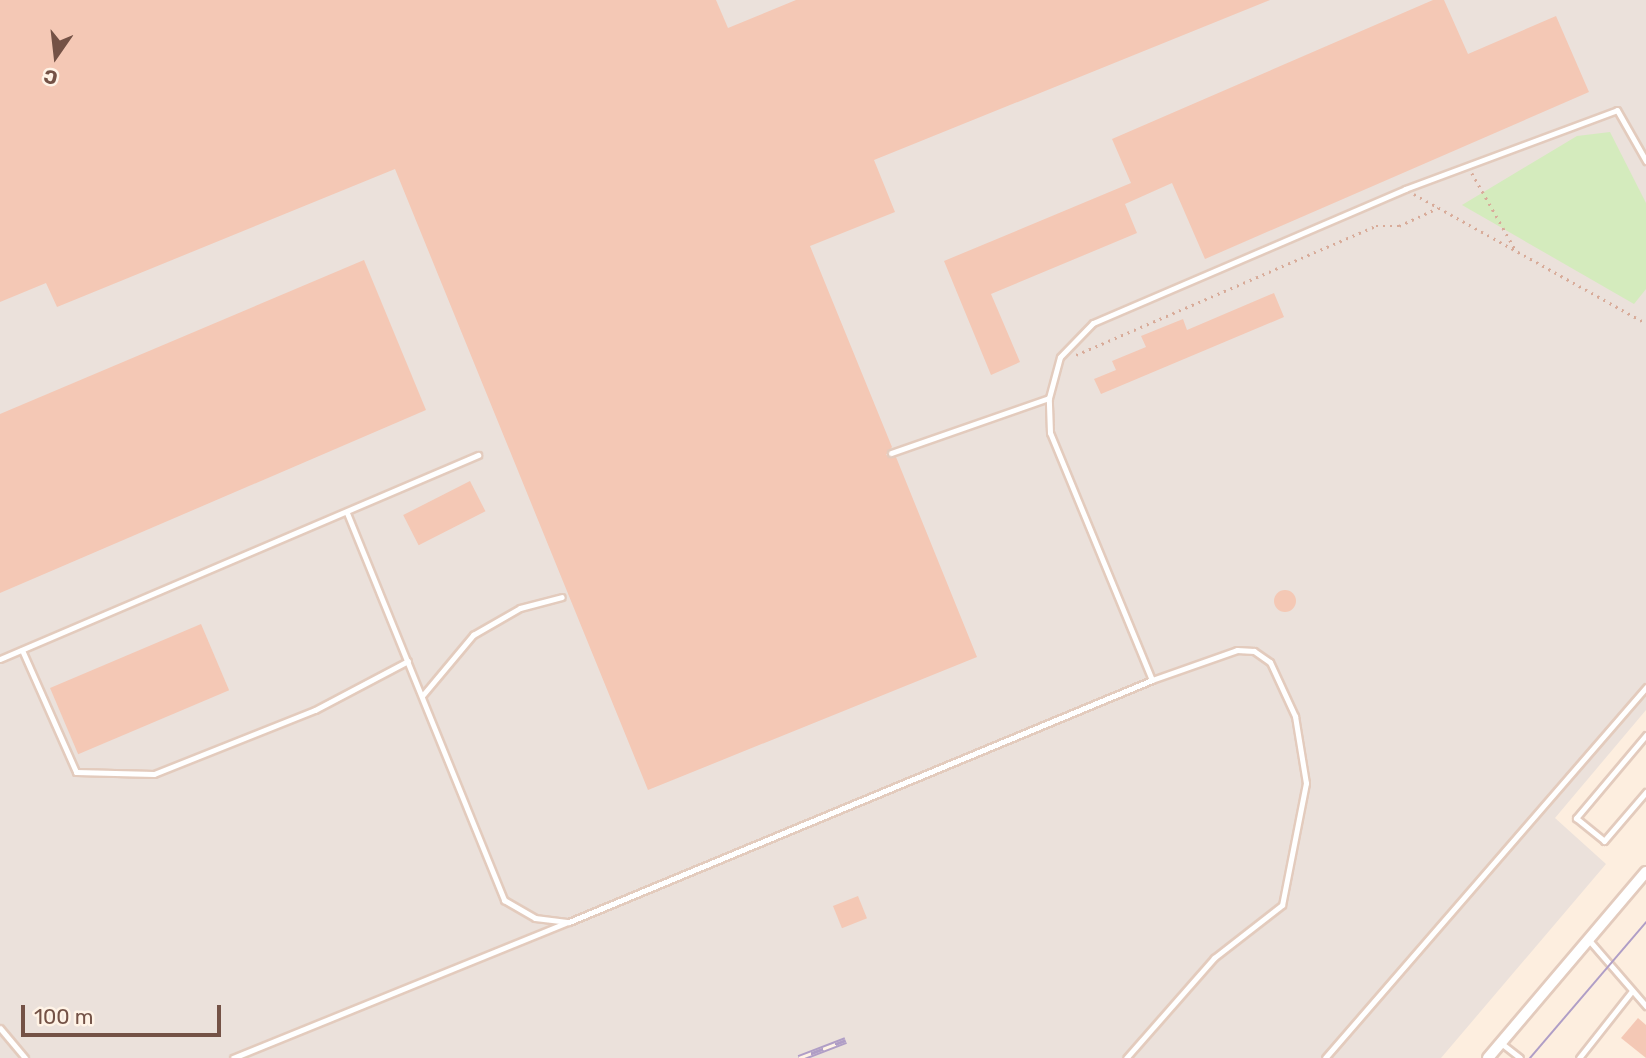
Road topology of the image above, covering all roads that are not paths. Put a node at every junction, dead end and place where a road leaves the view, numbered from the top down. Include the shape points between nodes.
1 (1646, 160) edge
2 (1049, 398) junction
3 (891, 453) dead end
4 (478, 455) dead end
5 (347, 513) junction
6 (562, 597) dead end
7 (22, 650) junction
8 (0, 659) edge
9 (408, 661) junction
10 (1152, 680) junction
11 (1646, 687) edge
12 (422, 696) junction
13 (1646, 735) edge
14 (1646, 792) edge
15 (1646, 872) edge
16 (569, 922) junction
17 (1588, 939) junction
18 (1632, 991) junction
19 (1646, 1006) edge
20 (0, 1028) edge
21 (1501, 1043) junction
22 (24, 1058) edge
23 (233, 1058) edge
24 (1126, 1058) edge
25 (1325, 1058) edge
26 (1488, 1058) edge
27 (1520, 1058) edge
28 (1579, 1058) edge

1 - 2 lane via 1617,110 1405,189 1093,323 1059,362
2 - 3 lane
2 - 10 lane via 1050,433
4 - 5 lane
5 - 7 lane
5 - 9 lane
6 - 12 lane via 520,608 473,635
7 - 8 lane
7 - 9 lane via 76,772 154,774 316,710
9 - 12 lane
10 - 16 lane
10 - 24 lane via 1237,650 1254,650 1270,662 1295,716 1306,783 1282,905 1214,958
11 - 25 lane
12 - 16 lane via 504,900 535,918
13 - 14 lane via 1576,817 1604,841
15 - 17 street
16 - 23 lane
17 - 18 lane via 1632,983
17 - 21 street
18 - 19 lane
18 - 28 lane
20 - 22 lane
21 - 26 street
21 - 27 lane

